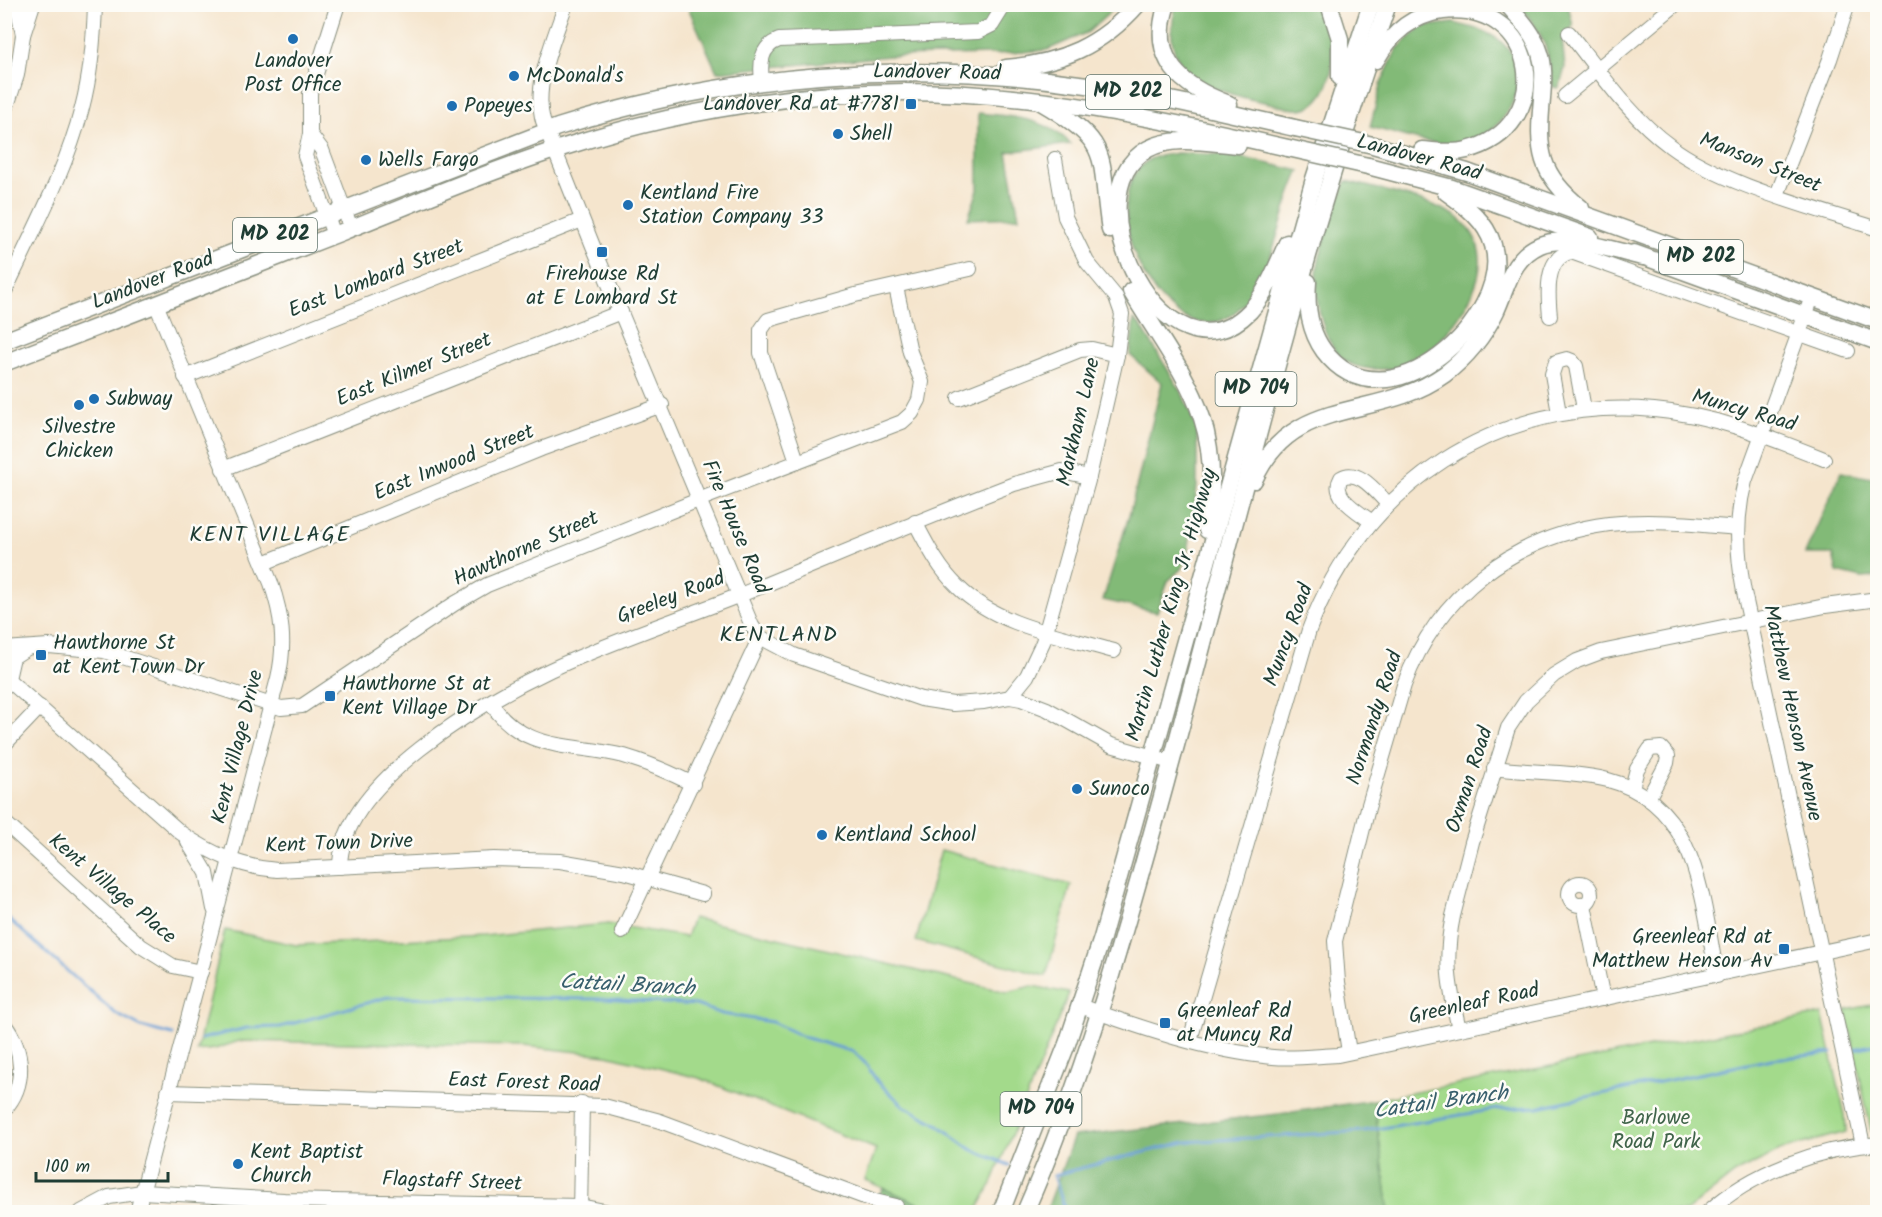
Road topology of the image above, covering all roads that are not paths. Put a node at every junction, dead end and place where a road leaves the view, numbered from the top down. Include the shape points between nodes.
1 (17, 4) edge
2 (33, 4) edge
3 (95, 4) edge
4 (338, 4) edge
5 (566, 4) edge
6 (1005, 4) edge
7 (1138, 4) edge
8 (1167, 4) edge
9 (1329, 4) edge
10 (1371, 4) edge
11 (1388, 4) edge
12 (1507, 4) edge
13 (1676, 4) edge
14 (1848, 4) edge
15 (1569, 33) dead end
16 (23, 35) junction
17 (1597, 68) junction
18 (959, 72) junction
19 (762, 81) junction
20 (1566, 96) dead end
21 (1035, 99) junction
22 (1355, 101) junction
23 (765, 102) junction
24 (1336, 105) junction
25 (4, 115) edge
26 (1295, 128) junction
27 (547, 131) junction
28 (310, 134) junction
29 (1373, 145) junction
30 (1288, 148) junction
31 (554, 150) junction
32 (1055, 159) dead end
33 (1314, 179) junction
34 (1430, 182) junction
35 (1778, 195) junction
36 (344, 208) junction
37 (327, 215) junction
38 (1591, 216) junction
39 (582, 220) junction
40 (351, 228) junction
41 (1878, 229) edge
42 (334, 234) junction
43 (1314, 240) junction
44 (1643, 257) junction
45 (970, 269) dead end
46 (896, 287) junction
47 (6, 289) edge
48 (1812, 297) junction
49 (156, 304) junction
50 (621, 312) junction
51 (1804, 315) junction
52 (1550, 316) dead end
53 (1878, 321) edge
54 (1797, 334) junction
55 (4, 341) edge
56 (1878, 342) edge
57 (1848, 351) dead end
58 (1116, 356) junction
59 (4, 363) edge
60 (185, 377) junction
61 (959, 398) dead end
62 (662, 405) junction
63 (1584, 410) junction
64 (1559, 413) junction
65 (1761, 434) junction
66 (1824, 459) dead end
67 (796, 461) junction
68 (223, 469) junction
69 (1089, 477) junction
70 (701, 499) junction
71 (1388, 504) junction
72 (915, 522) junction
73 (1372, 522) junction
74 (1737, 528) junction
75 (264, 563) junction
76 (1224, 569) junction
77 (740, 595) junction
78 (1197, 598) junction
79 (1878, 599) edge
80 (1751, 622) junction
81 (1046, 631) junction
82 (760, 637) junction
83 (29, 647) junction
84 (4, 649) edge
85 (1114, 651) dead end
86 (6, 678) edge
87 (1011, 697) junction
88 (491, 703) junction
89 (271, 705) junction
90 (40, 707) junction
91 (4, 745) edge
92 (1152, 757) junction
93 (1171, 762) junction
94 (1494, 768) junction
95 (693, 784) junction
96 (1632, 788) junction
97 (1649, 797) junction
98 (4, 822) edge
99 (181, 833) junction
100 (231, 861) junction
101 (340, 867) junction
102 (648, 879) junction
103 (703, 894) dead end
104 (1584, 905) dead end
105 (214, 923) junction
106 (622, 932) dead end
107 (1878, 940) edge
108 (1821, 952) junction
109 (201, 972) junction
110 (1717, 976) junction
111 (1603, 999) junction
112 (1080, 1006) junction
113 (1099, 1012) junction
114 (4, 1024) edge
115 (1459, 1029) junction
116 (1190, 1040) junction
117 (1350, 1052) junction
118 (168, 1092) junction
119 (582, 1103) junction
120 (4, 1110) edge
121 (1878, 1144) edge
122 (1863, 1145) junction
123 (142, 1192) junction
124 (897, 1206) dead end
125 (384, 1207) edge
126 (580, 1209) edge
127 (81, 1212) edge
128 (137, 1212) edge
129 (609, 1212) edge
130 (1000, 1212) edge
131 (1025, 1212) edge
132 (1708, 1212) edge

1 - 16 street
2 - 16 street
3 - 47 street via 93,52 82,110 54,185
4 - 28 street via 310,93
5 - 27 street, Fire House Road via 543,82 541,105
6 - 19 street via 992,24 978,32 779,40 763,54
7 - 18 main road via 1110,33 1071,56 1035,65
8 - 26 main road via 1162,33 1165,48 1183,81 1205,95
9 - 24 main road via 1341,49
10 - 24 main road, Martin Luther King Jr. Highway / MD 704
11 - 22 main road, Martin Luther King Jr. Highway / MD 704
12 - 38 main road via 1528,28 1541,55 1544,76 1538,138 1542,159 1557,185
13 - 17 street
14 - 35 street
15 - 17 street, Manson Street
16 - 25 street via 18,75
17 - 20 street
17 - 35 street, Manson Street via 1645,125 1671,147 1720,174
18 - 19 main road, Landover Road / MD 202 via 870,72
18 - 26 main road, Landover Road / MD 202 via 1111,88
19 - 23 main road
19 - 27 main road, Landover Road / MD 202 via 649,102
21 - 23 main road, Landover Road / MD 202 via 885,93
21 - 30 main road, Landover Road / MD 202 via 1119,111
21 - 78 main road via 1079,125 1094,142 1102,163 1112,241 1124,277 1191,386 1203,416 1211,484
22 - 29 main road via 1392,36 1406,24 1432,13 1460,10 1488,16 1509,31 1522,49 1528,72 1525,96 1514,118 1490,140 1450,152
22 - 43 main road, Martin Luther King Jr. Highway / MD 704
23 - 31 main road, Landover Road / MD 202 via 680,116
24 - 33 main road, Martin Luther King Jr. Highway / MD 704
26 - 29 main road, Landover Road / MD 202, bridge
27 - 31 street, Fire House Road
27 - 36 main road, Landover Road / MD 202
28 - 36 street via 322,150
28 - 37 street via 305,156
29 - 38 main road, Landover Road / MD 202 via 1467,172
30 - 33 main road via 1174,142 1149,148 1131,164 1119,194 1121,234 1135,275 1155,306 1172,321 1194,329 1222,327 1242,318 1276,269
30 - 34 main road, Landover Road / MD 202, bridge
31 - 39 street, Fire House Road
31 - 40 main road, Landover Road / MD 202
32 - 58 street, Markham Lane via 1065,218 1087,262 1116,297 1122,314
33 - 78 main road, Martin Luther King Jr. Highway / MD 704
34 - 43 main road via 1475,214 1490,238 1496,264 1487,293 1467,328 1449,349 1417,371 1392,380 1364,378 1347,372 1326,354 1316,336 1308,306
34 - 44 main road, Landover Road / MD 202
35 - 41 street, Manson Street
36 - 37 main road, Landover Road / MD 202
36 - 40 street
37 - 42 street
37 - 55 main road, Landover Road / MD 202
38 - 48 main road, Landover Road / MD 202
39 - 50 street, Fire House Road
39 - 60 street, East Lombard Street
40 - 42 main road, Landover Road / MD 202
42 - 49 main road, Landover Road / MD 202
43 - 76 main road, Martin Luther King Jr. Highway / MD 704
44 - 51 main road, Landover Road / MD 202
44 - 76 main road via 1562,242 1544,243 1526,253 1513,269 1482,336 1446,373 1411,394 1317,418 1278,443 1254,480
45 - 46 street
46 - 67 street, Hawthorne Street via 910,352 922,382 912,413 902,422
46 - 67 street via 781,314 768,320 761,330 761,353
48 - 51 street, Matthew Henson Avenue
48 - 53 main road, Landover Road / MD 202
49 - 59 main road, Landover Road / MD 202
49 - 60 street, Kent Village Drive
50 - 62 street, Fire House Road
50 - 68 street, East Kilmer Street
51 - 54 street, Matthew Henson Avenue
51 - 56 main road, Landover Road / MD 202
52 - 54 street via 1547,288 1556,262 1570,252
54 - 57 street
54 - 65 street, Matthew Henson Avenue
58 - 61 street via 1080,350
58 - 69 street, Markham Lane
60 - 68 street, Kent Village Drive
62 - 70 street, Fire House Road
62 - 75 street, East Inwood Street via 542,449
63 - 64 street, Muncy Road
63 - 64 street via 1576,366 1564,360 1556,362 1553,369
63 - 65 street, Muncy Road via 1656,410
64 - 71 street, Muncy Road via 1517,424 1471,444 1430,469
65 - 66 street, Muncy Road
65 - 74 street, Matthew Henson Avenue via 1743,489
67 - 70 street, Hawthorne Street
68 - 75 street, Kent Village Drive
69 - 72 street, Greeley Road via 1052,472
69 - 81 street, Markham Lane
70 - 77 street, Fire House Road
70 - 89 street, Hawthorne Street via 477,590 302,706
71 - 73 street, Muncy Road
71 - 73 street via 1357,477 1341,478 1340,495
72 - 77 street, Greeley Road
72 - 81 street via 935,559 957,587 996,613
73 - 116 street, Muncy Road via 1339,566 1309,630
74 - 80 street, Matthew Henson Avenue via 1739,564
74 - 117 street, Normandy Road via 1627,522 1552,536 1522,549 1475,580 1434,626 1418,651 1395,713 1335,941
75 - 89 street, Kent Village Drive via 278,605 284,641
76 - 93 main road, Martin Luther King Jr. Highway / MD 704
77 - 82 street, Fire House Road
77 - 88 street, Greeley Road via 586,654
78 - 92 main road, Martin Luther King Jr. Highway / MD 704
79 - 80 street, Oxman Road
80 - 94 street, Oxman Road via 1601,652 1571,664 1526,700 1508,728
80 - 108 street, Matthew Henson Avenue
81 - 85 street
81 - 87 street, Markham Lane via 1031,670
82 - 87 street via 794,655 921,699 969,704
82 - 95 street
83 - 84 street, Hawthorne Street
83 - 86 street via 13,657
83 - 89 street, Hawthorne Street via 104,651
86 - 90 street, Kent Town Drive
87 - 92 street via 1047,709 1097,740
88 - 95 street via 507,724 528,738 623,756
88 - 101 street, Greeley Road via 409,758 372,792 346,837
89 - 100 street, Kent Village Drive
90 - 91 street
90 - 99 street, Kent Town Drive
92 - 93 street
92 - 112 main road, Martin Luther King Jr. Highway / MD 704
93 - 113 main road, Martin Luther King Jr. Highway / MD 704
94 - 96 street via 1593,777
94 - 115 street, Oxman Road via 1448,944 1449,985
95 - 102 street
96 - 97 street
96 - 97 street via 1637,769 1650,749 1661,748 1667,763
97 - 110 street via 1667,814 1685,842
98 - 109 street, Kent Village Place via 141,946 172,966
99 - 100 street, Kent Town Drive
99 - 105 street via 207,873 214,899
100 - 101 street, Kent Town Drive via 277,870
100 - 105 street, Kent Village Drive
101 - 102 street, Kent Town Drive via 527,859 592,866
102 - 103 street, Kent Town Drive
102 - 106 street
104 - 111 street
105 - 109 street, Kent Village Drive
107 - 108 street, Greenleaf Road
108 - 110 street, Greenleaf Road
108 - 122 street, Matthew Henson Avenue
109 - 118 street, Kent Village Drive
110 - 111 street, Greenleaf Road
111 - 115 street, Greenleaf Road
112 - 113 street, Greenleaf Road
112 - 130 main road, Martin Luther King Jr. Highway / MD 704
113 - 116 street, Greenleaf Road
113 - 131 main road, Martin Luther King Jr. Highway / MD 704 via 1078,1081
114 - 120 street via 13,1037 21,1063 19,1085
115 - 117 street, Greenleaf Road
116 - 117 street, Greenleaf Road via 1275,1057
118 - 119 street, East Forest Road
118 - 123 street, Kent Village Drive
119 - 124 street, East Forest Road via 660,1120 874,1201
119 - 126 street
121 - 122 street
122 - 132 street via 1781,1168
123 - 125 street, Flagstaff Street
123 - 127 street, Flagstaff Street via 108,1197
123 - 128 street, Kent Village Drive
125 - 126 street, Flagstaff Street
126 - 129 street, Flagstaff Street

